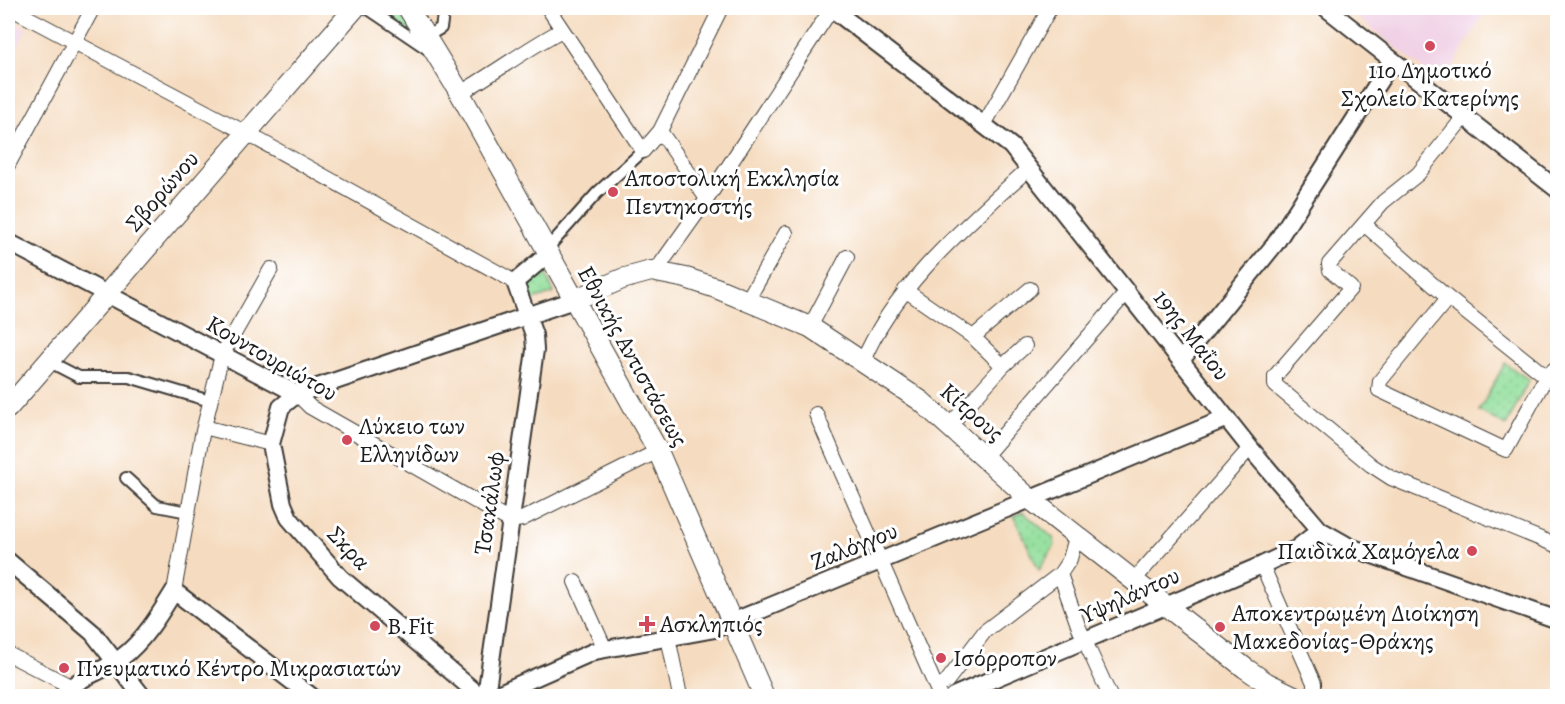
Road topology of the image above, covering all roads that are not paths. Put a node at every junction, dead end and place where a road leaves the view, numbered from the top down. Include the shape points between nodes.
1 (10, 8) edge
2 (93, 8) edge
3 (355, 8) edge
4 (367, 8) edge
5 (408, 8) edge
6 (420, 8) edge
7 (444, 8) edge
8 (548, 8) edge
9 (722, 8) edge
10 (831, 8) edge
11 (1050, 8) edge
12 (1326, 8) edge
13 (562, 30) junction
14 (74, 41) junction
15 (436, 47) junction
16 (1392, 61) junction
17 (460, 93) junction
18 (1464, 117) junction
19 (984, 123) junction
20 (660, 131) junction
21 (246, 133) junction
22 (643, 151) junction
23 (8, 165) edge
24 (1029, 168) junction
25 (1557, 190) edge
26 (707, 199) junction
27 (1364, 224) junction
28 (786, 233) dead end
29 (8, 242) edge
30 (547, 252) junction
31 (848, 257) dead end
32 (271, 269) dead end
33 (651, 271) junction
34 (515, 282) junction
35 (1030, 289) dead end
36 (905, 290) junction
37 (1128, 291) junction
38 (106, 294) junction
39 (1448, 298) junction
40 (747, 299) junction
41 (574, 300) junction
42 (527, 317) junction
43 (810, 327) junction
44 (973, 337) junction
45 (1025, 346) dead end
46 (222, 355) junction
47 (1182, 358) junction
48 (863, 360) junction
49 (48, 361) junction
50 (1003, 366) junction
51 (1557, 366) edge
52 (1552, 382) edge
53 (297, 394) junction
54 (210, 401) junction
55 (8, 408) edge
56 (816, 414) dead end
57 (1227, 418) junction
58 (950, 426) junction
59 (204, 427) junction
60 (271, 444) junction
61 (1250, 448) junction
62 (658, 451) junction
63 (985, 456) junction
64 (126, 478) dead end
65 (1030, 499) junction
66 (188, 512) junction
67 (510, 520) junction
68 (1320, 530) junction
69 (1076, 537) junction
70 (1557, 546) edge
71 (8, 561) edge
72 (882, 561) junction
73 (1262, 565) junction
74 (1060, 574) junction
75 (1134, 580) junction
76 (575, 582) dead end
77 (174, 591) junction
78 (1166, 606) junction
79 (1557, 620) edge
80 (732, 622) junction
81 (668, 637) junction
82 (1085, 641) junction
83 (605, 649) junction
84 (8, 654) edge
85 (116, 662) junction
86 (67, 691) edge
87 (938, 692) edge
88 (142, 696) edge
89 (311, 696) edge
90 (489, 696) edge
91 (680, 696) edge
92 (764, 696) edge
93 (953, 696) edge
94 (1110, 696) edge
95 (1294, 696) edge
96 (1314, 696) edge

1 - 14 street
2 - 14 street
3 - 21 main road, Σβορώνου
4 - 15 street
5 - 15 main road
6 - 15 main road
7 - 15 street
8 - 13 street
9 - 20 street
10 - 19 street, 19ης Μαΐου
10 - 26 street
11 - 19 street
12 - 16 street
13 - 17 street
13 - 22 street
14 - 21 street
14 - 23 street
15 - 17 main road, Εθνικής Αντιστάσεως
16 - 18 street
16 - 47 street via 1275,244
17 - 30 main road, Εθνικής Αντιστάσεως
18 - 25 street
18 - 27 street via 1418,174 1383,202
19 - 24 street, 19ης Μαΐου
20 - 22 street
20 - 26 street
21 - 34 street
21 - 38 main road, Σβορώνου
22 - 30 street via 597,193
24 - 36 street
24 - 37 street, 19ης Μαΐου
26 - 33 street via 660,265
27 - 39 street
27 - 70 street via 1329,264 1330,270 1350,285 1350,291 1274,381 1391,478
28 - 40 street
29 - 38 street, Κουντουριώτου
30 - 34 street
30 - 41 main road, Εθνικής Αντιστάσεως
31 - 43 street
32 - 46 street
33 - 40 main road, Κίτρους via 686,278
33 - 41 main road, Κίτρους
34 - 42 street, Τσακάλωφ
35 - 44 street
36 - 44 street
36 - 48 street via 879,327
37 - 47 street, 19ης Μαΐου
37 - 63 street
38 - 46 street, Κουντουριώτου
38 - 49 main road, Σβορώνου
39 - 52 street
39 - 52 street via 1380,381 1379,390 1506,450
40 - 43 main road, Κίτρους
41 - 42 street
41 - 62 main road, Εθνικής Αντιστάσεως
42 - 53 street
42 - 67 street, Τσακάλωφ via 535,350
43 - 48 main road, Κίτρους
44 - 50 street
45 - 50 street
46 - 53 street, Κουντουριώτου
46 - 54 street
47 - 57 street, 19ης Μαΐου
48 - 58 main road, Κίτρους
49 - 54 street via 79,378 129,377
49 - 55 main road, Σβορώνου
50 - 58 street
51 - 52 street
53 - 60 street, Σκρα via 281,407
53 - 67 street, Κουντουριώτου via 319,412
54 - 59 street
56 - 72 street
57 - 61 street, 19ης Μαΐου
57 - 65 street, Ζαλόγγου
58 - 63 main road, Κίτρους
59 - 60 street
59 - 66 street
60 - 90 street, Σκρα via 289,518 340,577
61 - 68 street, 19ης Μαΐου
61 - 75 street
62 - 67 street via 522,519
62 - 80 main road, Εθνικής Αντιστάσεως
63 - 65 main road, Κίτρους
64 - 66 street via 157,506
65 - 69 main road, Κίτρους
65 - 72 street, Ζαλόγγου
66 - 77 street
67 - 90 street, Τσακάλωφ
68 - 73 street, Υψηλάντου via 1296,549
68 - 79 street, 19ης Μαΐου via 1350,547
69 - 74 street via 1070,559
69 - 75 main road, Κίτρους
71 - 85 street via 93,633
72 - 80 street, Ζαλόγγου
72 - 87 street
73 - 78 street, Υψηλάντου
73 - 96 street via 1314,683
74 - 82 street
74 - 87 street via 985,631
75 - 78 main road, Κίτρους
76 - 83 street
77 - 85 street via 132,649
77 - 89 street
78 - 82 street, Υψηλάντου
78 - 95 main road, Κίτρους via 1245,668
80 - 81 street, Ζαλόγγου
80 - 92 main road, Εθνικής Αντιστάσεως
81 - 83 street, Ζαλόγγου
81 - 91 street
82 - 93 street, Υψηλάντου
82 - 94 street
83 - 90 street, Ζαλόγγου
84 - 86 street
85 - 86 street
85 - 88 street

